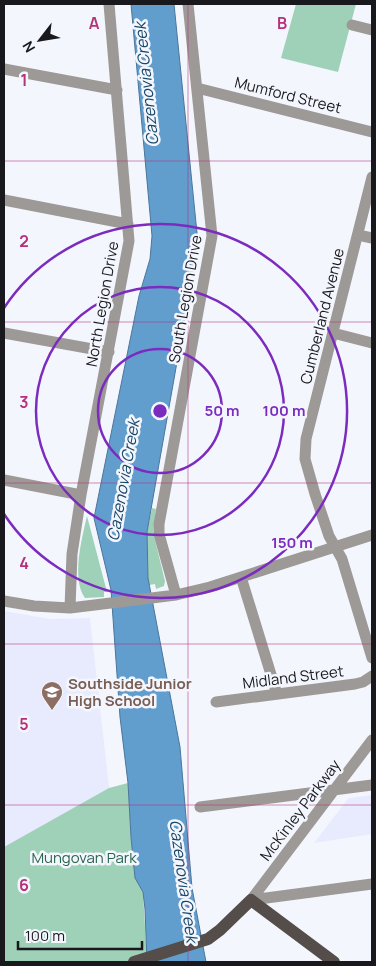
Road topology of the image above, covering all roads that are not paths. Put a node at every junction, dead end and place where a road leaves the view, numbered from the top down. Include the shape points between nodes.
1 (108, 4) edge
2 (188, 4) edge
3 (352, 24) dead end
4 (372, 30) edge
5 (4, 69) edge
6 (197, 88) junction
7 (117, 90) junction
8 (372, 132) edge
9 (372, 177) edge
10 (4, 200) edge
11 (128, 224) junction
12 (358, 235) junction
13 (372, 238) edge
14 (4, 333) edge
15 (333, 334) junction
16 (372, 343) edge
17 (109, 352) junction
18 (4, 480) edge
19 (81, 495) junction
20 (372, 535) edge
21 (335, 548) junction
22 (241, 576) junction
23 (176, 595) junction
24 (4, 601) edge
25 (70, 608) junction
26 (372, 658) edge
27 (372, 676) edge
28 (277, 694) junction
29 (216, 702) dead end
30 (372, 740) edge
31 (372, 785) edge
32 (334, 790) junction
33 (200, 807) dead end
34 (372, 884) edge
35 (251, 900) junction
36 (134, 962) edge
37 (334, 962) edge

1 - 7 street, North Legion Drive
2 - 6 street, South Legion Drive
3 - 4 street
5 - 7 street
6 - 8 street, Mumford Street
6 - 23 street, South Legion Drive via 212,236 159,524
7 - 11 street, North Legion Drive
9 - 12 street, Cumberland Avenue
10 - 11 street
11 - 17 street, North Legion Drive via 130,241
12 - 13 street
12 - 15 street, Cumberland Avenue
14 - 17 street
15 - 16 street
15 - 21 street, Cumberland Avenue via 304,450 315,494
17 - 19 street, North Legion Drive
18 - 19 street
19 - 25 street, North Legion Drive via 72,554
20 - 21 street
21 - 22 street
21 - 26 street, Cumberland Avenue via 342,559
22 - 23 street
22 - 28 street
23 - 25 street
24 - 25 street
27 - 28 street, Midland Street via 355,684
28 - 29 street, Midland Street
30 - 32 street, McKinley Parkway
31 - 32 street
32 - 33 street
32 - 35 street, McKinley Parkway
34 - 35 street
35 - 36 main road via 208,940
35 - 37 main road

